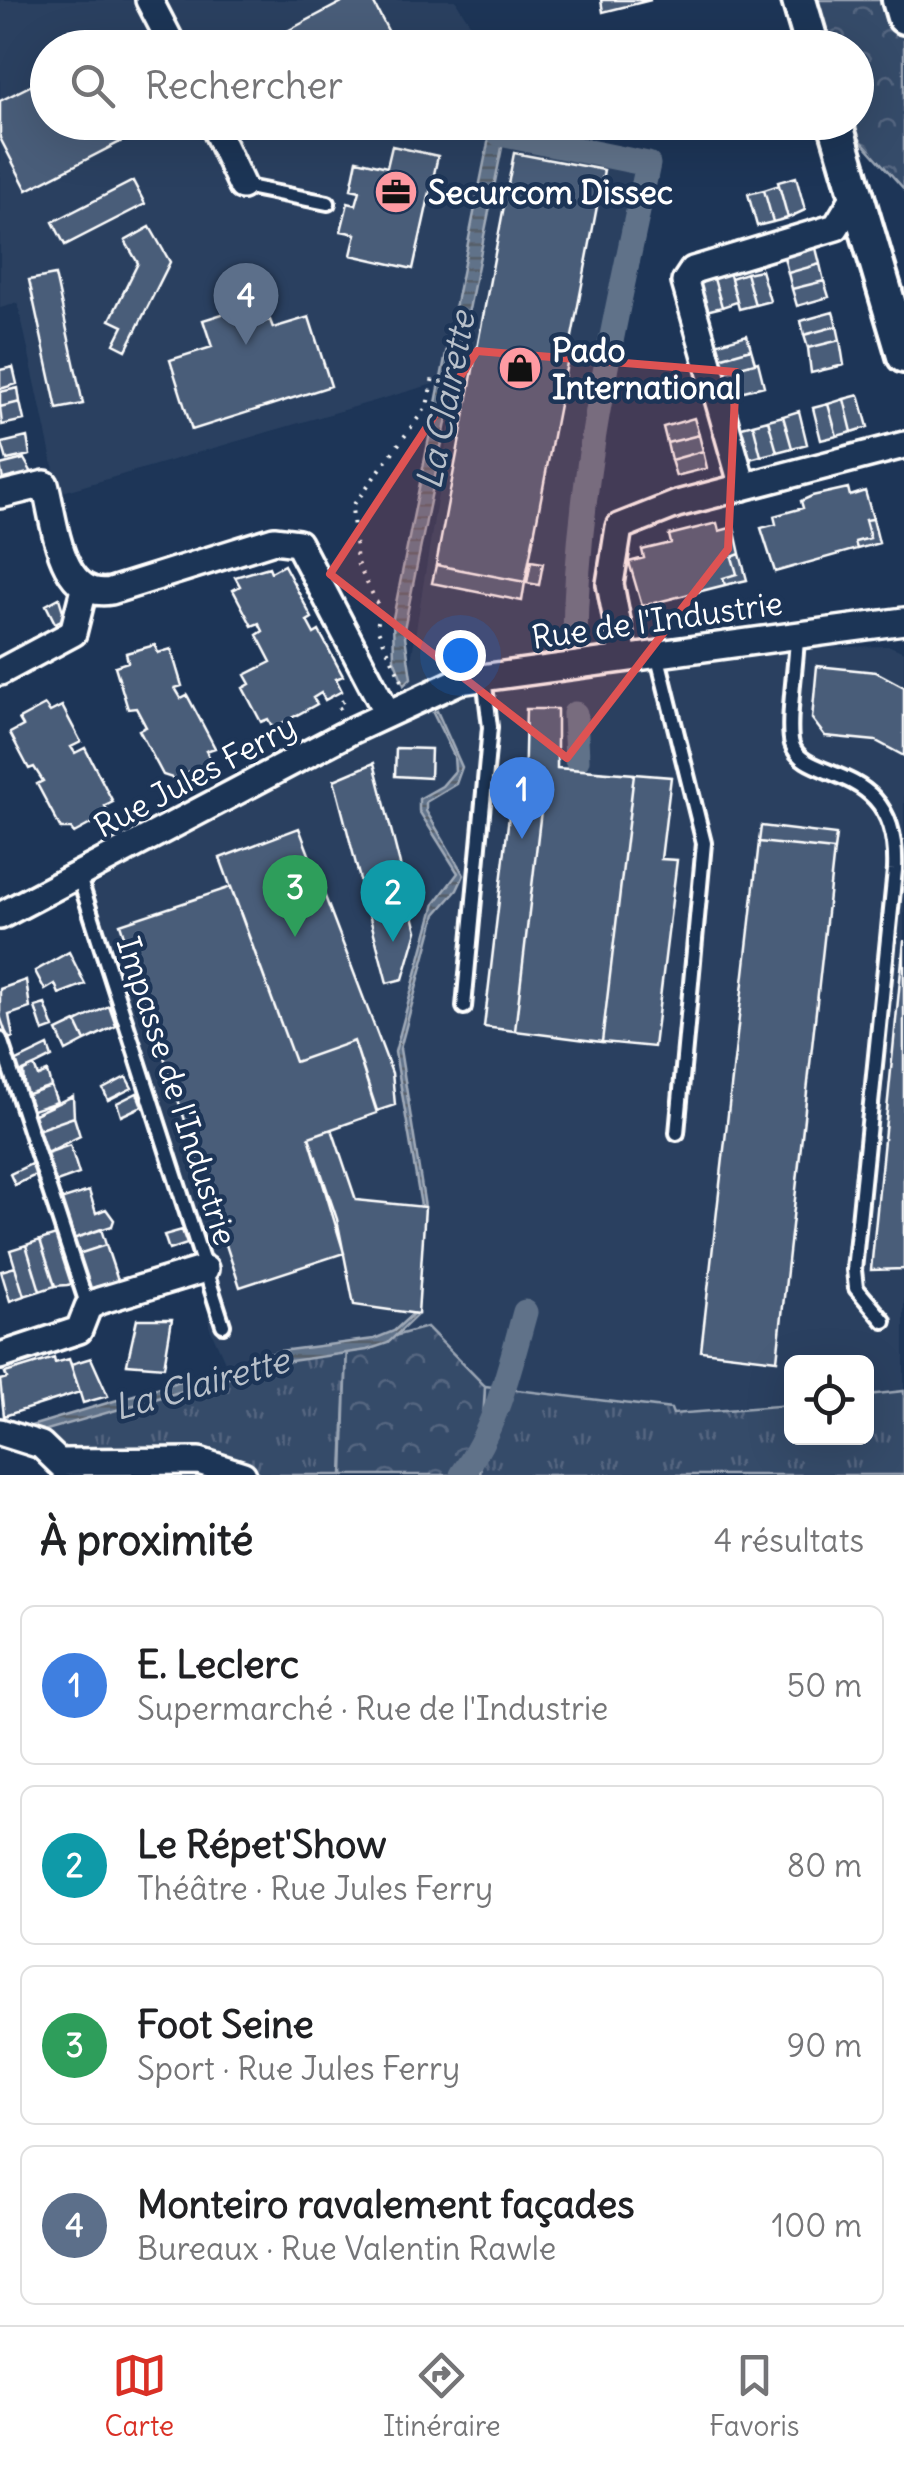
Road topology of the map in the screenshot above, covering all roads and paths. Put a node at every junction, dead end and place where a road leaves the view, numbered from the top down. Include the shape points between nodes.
1 (149, 0) edge
2 (800, 0) edge
3 (899, 0) edge
4 (904, 18) edge
5 (165, 30) edge
6 (808, 30) edge
7 (220, 140) edge
8 (840, 140) edge
9 (242, 186) joint
10 (856, 194) junction
11 (328, 204) dead end
12 (904, 356) edge
13 (434, 372) dead end
14 (904, 445) edge
15 (743, 487) junction
16 (0, 495) edge
17 (84, 589) junction
18 (904, 621) edge
19 (797, 634) junction
20 (656, 652) junction
21 (624, 657) junction
22 (0, 672) edge
23 (484, 677) junction
24 (364, 692) dead end
25 (413, 693) junction
26 (387, 712) junction
27 (345, 719) dead end
28 (78, 874) junction
29 (0, 916) edge
30 (464, 1006) dead end
31 (0, 1040) edge
32 (677, 1133) dead end
33 (205, 1269) junction
34 (88, 1307) junction
35 (884, 1321) dead end
36 (223, 1325) dead end
37 (0, 1356) edge
38 (0, 1432) edge
39 (66, 1468) edge
40 (243, 1475) edge

1 - 5 street
2 - 6 street
3 - 4 street
7 - 9 street
8 - 10 street
9 - 11 lane
10 - 12 street
10 - 15 street via 836,227 693,270 685,282
13 - 25 path via 427,406 352,506 358,563 380,609 378,628
14 - 15 street
15 - 21 street via 620,527 610,584
16 - 17 street via 45,484 70,573
17 - 22 street via 72,633
17 - 26 street via 112,591 290,540 304,551
18 - 19 street, Rue de l'Industrie
19 - 20 street, Rue de l'Industrie
19 - 35 lane via 792,744 802,761 861,785 894,837 854,1270 856,1288
20 - 21 street, Rue de l'Industrie
20 - 32 lane via 704,842
21 - 23 street, Rue de l'Industrie
23 - 25 street, Rue de l'Industrie
23 - 30 lane via 490,727
24 - 27 path via 337,704
25 - 26 street, Rue Jules Ferry
26 - 28 street, Rue Jules Ferry
28 - 29 street, Rue Jules Ferry
28 - 33 lane, Impasse de l'Industrie
31 - 34 lane
33 - 34 street
33 - 36 lane, Impasse de l'Industrie
34 - 37 street via 79,1330
38 - 39 street via 27,1438
39 - 40 street via 198,1461

